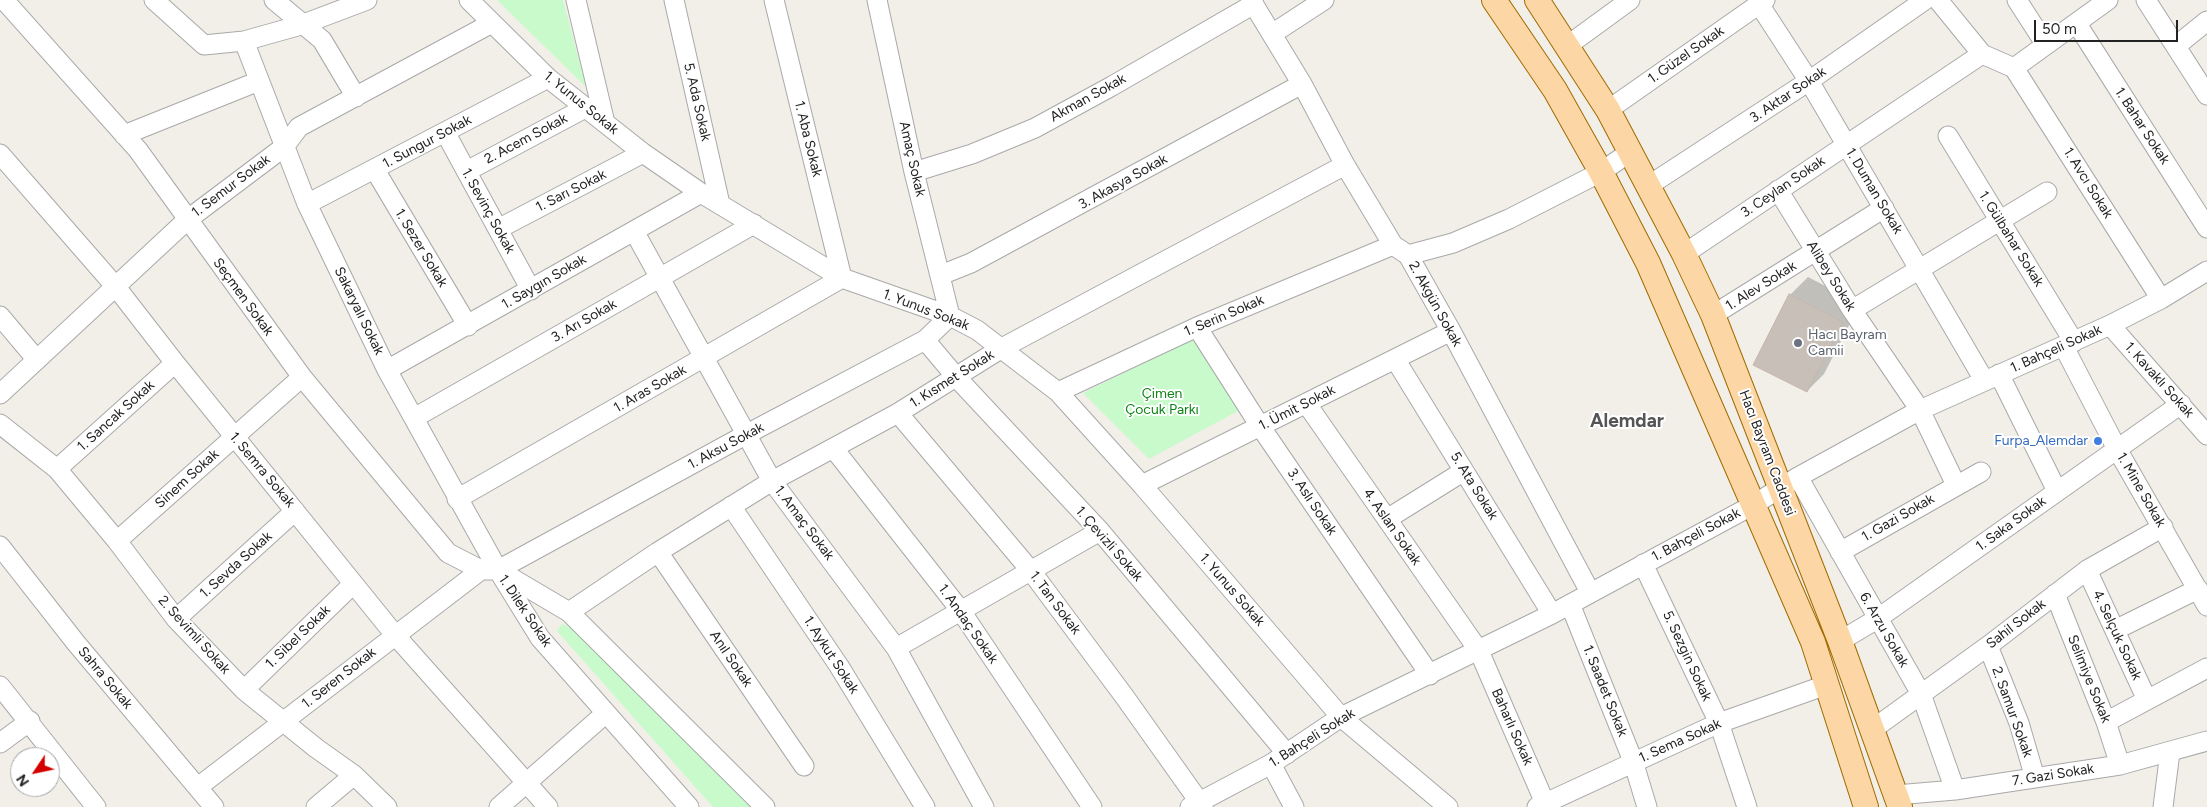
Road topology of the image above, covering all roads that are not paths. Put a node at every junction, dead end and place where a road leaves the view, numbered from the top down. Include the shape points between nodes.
1 (4, 0) edge
2 (154, 0) edge
3 (274, 0) edge
4 (367, 0) edge
5 (469, 0) edge
6 (576, 0) edge
7 (674, 0) edge
8 (774, 0) edge
9 (878, 0) edge
10 (1324, 0) edge
11 (1494, 0) edge
12 (1537, 0) edge
13 (1630, 0) edge
14 (1925, 0) edge
15 (1938, 0) edge
16 (2017, 0) edge
17 (2108, 0) edge
18 (2146, 0) edge
19 (1252, 2) edge
20 (1762, 2) edge
21 (2207, 21) edge
22 (492, 23) junction
23 (2076, 24) junction
24 (302, 25) junction
25 (1272, 34) junction
26 (244, 41) junction
27 (2046, 45) junction
28 (1567, 46) junction
29 (2176, 46) junction
30 (1982, 54) junction
31 (2014, 68) junction
32 (548, 78) junction
33 (259, 81) junction
34 (1809, 81) junction
35 (1302, 84) junction
36 (2207, 95) edge
37 (356, 97) junction
38 (585, 108) junction
39 (1608, 110) junction
40 (604, 123) junction
41 (445, 132) junction
42 (124, 135) junction
43 (1948, 136) dead end
44 (1846, 145) junction
45 (284, 147) junction
46 (1630, 152) junction
47 (644, 153) junction
48 (0, 154) edge
49 (1345, 165) junction
50 (375, 170) junction
51 (466, 171) junction
52 (914, 172) junction
53 (1601, 172) junction
54 (1648, 186) junction
55 (1778, 190) junction
56 (2047, 192) dead end
57 (700, 193) junction
58 (306, 204) junction
59 (720, 204) junction
60 (1884, 208) junction
61 (187, 220) junction
62 (1999, 220) junction
63 (754, 224) junction
64 (498, 228) junction
65 (2207, 228) edge
66 (634, 231) junction
67 (1400, 250) junction
68 (1816, 252) junction
69 (1684, 254) junction
70 (1920, 268) junction
71 (2207, 271) edge
72 (941, 275) junction
73 (660, 277) junction
74 (842, 278) junction
75 (116, 287) junction
76 (531, 290) junction
77 (2161, 299) junction
78 (1852, 310) junction
79 (1713, 315) junction
80 (0, 316) edge
81 (950, 316) junction
82 (2110, 325) junction
83 (468, 326) junction
84 (1197, 327) junction
85 (1451, 331) junction
86 (926, 340) junction
87 (2069, 344) junction
88 (1002, 348) junction
89 (704, 357) junction
90 (1395, 359) junction
91 (37, 360) junction
92 (175, 363) junction
93 (387, 370) junction
94 (302, 377) junction
95 (1992, 377) junction
96 (957, 378) junction
97 (1058, 392) junction
98 (0, 394) edge
99 (1306, 403) junction
100 (2181, 404) junction
101 (1920, 410) junction
102 (898, 413) junction
103 (2200, 413) edge
104 (414, 418) junction
105 (0, 424) edge
106 (1260, 426) junction
107 (747, 434) junction
108 (2207, 435) edge
109 (235, 437) junction
110 (834, 449) junction
111 (2117, 449) junction
112 (57, 469) junction
113 (1464, 471) junction
114 (1981, 472) dead end
115 (772, 481) junction
116 (1790, 483) junction
117 (1142, 484) junction
118 (1956, 485) junction
119 (2057, 491) junction
120 (458, 499) junction
121 (1753, 505) junction
122 (731, 506) junction
123 (296, 510) junction
124 (1387, 519) junction
125 (2163, 527) junction
126 (1100, 531) junction
127 (117, 541) junction
128 (0, 546) edge
129 (658, 552) junction
130 (1840, 552) junction
131 (1643, 564) junction
132 (489, 570) junction
133 (2087, 570) junction
134 (1030, 571) junction
135 (353, 584) junction
136 (2198, 589) junction
137 (1590, 592) junction
138 (2055, 594) junction
139 (1570, 604) junction
140 (2207, 606) edge
141 (961, 610) junction
142 (568, 612) junction
143 (1552, 614) junction
144 (176, 619) junction
145 (1877, 619) junction
146 (2115, 630) junction
147 (395, 635) junction
148 (1840, 641) junction
149 (1988, 646) junction
150 (896, 648) junction
151 (1479, 651) junction
152 (2207, 668) edge
153 (1430, 675) junction
154 (1826, 685) junction
155 (0, 686) edge
156 (244, 690) junction
157 (1921, 694) junction
158 (2147, 700) junction
159 (606, 713) junction
160 (1341, 717) junction
161 (30, 721) junction
162 (283, 721) junction
163 (2106, 722) junction
164 (1719, 723) junction
165 (1873, 729) junction
166 (2207, 741) edge
167 (0, 743) edge
168 (2170, 752) junction
169 (1279, 759) junction
170 (1633, 761) junction
171 (2120, 765) junction
172 (804, 766) dead end
173 (354, 775) junction
174 (2035, 778) junction
175 (526, 784) junction
176 (198, 787) junction
177 (1955, 790) junction
178 (1898, 801) edge
179 (87, 804) edge
180 (1198, 805) edge
181 (1541, 805) edge
182 (214, 807) edge
183 (316, 807) edge
184 (387, 807) edge
185 (499, 807) edge
186 (548, 807) edge
187 (689, 807) edge
188 (765, 807) edge
189 (925, 807) edge
190 (984, 807) edge
191 (1092, 807) edge
192 (1294, 807) edge
193 (1448, 807) edge
194 (1647, 807) edge
195 (1747, 807) edge
196 (1866, 807) edge
197 (2163, 807) edge

1 - 42 street, Seçmen Sokak
2 - 26 street via 204,44
3 - 24 street
4 - 24 street
5 - 22 street, 1. Yunus Sokak
6 - 40 street
7 - 59 street, 5. Ada Sokak
8 - 74 street, 1. Aba Sokak
9 - 52 street, Amaç Sokak
10 - 25 street
11 - 53 main road via 1556,90
12 - 28 main road, Hacı Bayram Caddesi
13 - 28 street
14 - 34 street, 3. Aktar Sokak
15 - 30 street
16 - 27 street
17 - 23 street
18 - 29 street
19 - 25 street, 2. Akgün Sokak
19 - 52 street, Akman Sokak via 1035,128 972,154
20 - 34 street, 1. Duman Sokak
20 - 39 street, 1. Güzel Sokak
21 - 29 street
22 - 32 street, 1. Yunus Sokak
22 - 37 street, 1. Semur Sokak
23 - 27 street
23 - 65 street, 1. Bahar Sokak
24 - 26 street
24 - 37 street via 322,40
25 - 35 street, 2. Akgün Sokak
26 - 33 street, Sakaryalı Sokak
27 - 31 street
28 - 39 main road, Hacı Bayram Caddesi
29 - 36 street
30 - 31 street
30 - 44 street, 3. Ceylan Sokak
31 - 77 street, 1. Avcı Sokak
32 - 38 street, 1. Yunus Sokak
32 - 41 street, 1. Sungur Sokak
33 - 42 street
33 - 45 street, Sakaryalı Sokak
34 - 44 street, 1. Duman Sokak
34 - 54 street, 3. Aktar Sokak
35 - 49 street, 2. Akgün Sokak
35 - 72 street, 3. Akasya Sokak via 972,263
37 - 45 street, 1. Semur Sokak via 299,127
38 - 40 street, 1. Yunus Sokak
38 - 51 street, 2. Acem Sokak
39 - 46 main road, Hacı Bayram Caddesi
40 - 47 street, 1. Yunus Sokak
41 - 50 street, 1. Sungur Sokak
41 - 51 street, 1. Sevinç Sokak
42 - 61 street, Seçmen Sokak
43 - 62 street, 1. Gülbahar Sokak
44 - 55 street, 3. Ceylan Sokak
44 - 60 street, 1. Duman Sokak
45 - 58 street, Sakaryalı Sokak
45 - 61 street, 1. Semur Sokak
46 - 53 street, 1. Serin Sokak
46 - 54 main road, Hacı Bayram Caddesi
47 - 57 street, 1. Yunus Sokak
47 - 64 street, 1. Sarı Sokak
48 - 75 street, 1. Semra Sokak
49 - 67 street, 2. Akgün Sokak
49 - 88 street, 1. Kısmet Sokak
50 - 58 street, 1. Sungur Sokak
50 - 83 street, 1. Sezer Sokak
51 - 64 street, 1. Sevinç Sokak
52 - 72 street, Amaç Sokak
53 - 67 street, 1. Serin Sokak via 1509,219 1453,243
53 - 121 main road via 1648,263
54 - 69 main road, Hacı Bayram Caddesi
55 - 68 street, Alibey Sokak
55 - 69 street, 3. Ceylan Sokak
56 - 62 street
57 - 59 street, 1. Yunus Sokak
57 - 66 street, 1. Saygın Sokak
58 - 93 street, Sakaryalı Sokak
59 - 63 street, 1. Yunus Sokak
60 - 68 street, 1. Alev Sokak
60 - 70 street, 1. Duman Sokak
61 - 75 street, 1. Semur Sokak
61 - 94 street, Seçmen Sokak
62 - 70 street
62 - 87 street, 1. Gülbahar Sokak
63 - 73 street, 3. Arı Sokak
63 - 74 street, 1. Yunus Sokak
64 - 76 street, 1. Sevinç Sokak
66 - 73 street, 1. Amaç Sokak
66 - 76 street, 1. Saygın Sokak
67 - 84 street, 1. Serin Sokak
67 - 85 street, 2. Akgün Sokak
68 - 78 street, Alibey Sokak
68 - 79 street, 1. Alev Sokak
69 - 79 main road, Hacı Bayram Caddesi
70 - 78 street
70 - 95 street, 1. Duman Sokak
71 - 77 street, 1. Bahçeli Sokak
72 - 81 street, Amaç Sokak
73 - 89 street, 1. Amaç Sokak
73 - 104 street, 3. Arı Sokak
74 - 81 street, 1. Yunus Sokak
74 - 89 street, 1. Aras Sokak
75 - 91 street, 1. Semur Sokak
75 - 92 street, 1. Semra Sokak
76 - 83 street, 1. Saygın Sokak
77 - 82 street, 1. Bahçeli Sokak
78 - 101 street, Alibey Sokak
79 - 116 main road, Hacı Bayram Caddesi
80 - 91 street
81 - 86 street, 1. Aksu Sokak
81 - 88 street, 1. Yunus Sokak via 978,330
82 - 87 street, 1. Bahçeli Sokak
82 - 100 street, 1. Kavaklı Sokak
83 - 93 street, 1. Saygın Sokak
84 - 97 street, 1. Serin Sokak
84 - 106 street, 3. Aslı Sokak
85 - 90 street, 1. Ümit Sokak
85 - 137 street, 2. Akgün Sokak
86 - 96 street, 1. Çevizli Sokak
86 - 107 street, 1. Aksu Sokak
87 - 95 street, 1. Bahçeli Sokak
87 - 111 street, 1. Mine Sokak
88 - 96 street, 1. Kısmet Sokak
88 - 97 street, 1. Yunus Sokak
89 - 107 street, 1. Amaç Sokak
89 - 120 street, 1. Aras Sokak
90 - 99 street, 1. Ümit Sokak
90 - 113 street, 5. Ata Sokak
91 - 98 street, 1. Semur Sokak
92 - 109 street, 1. Semra Sokak
92 - 112 street, 1. Sancak Sokak
93 - 104 street, Sakaryalı Sokak
94 - 109 street, Sinem Sokak
94 - 132 street, Seçmen Sokak via 448,552
95 - 101 street, 1. Bahçeli Sokak
95 - 119 street, 1. Duman Sokak
96 - 102 street, 1. Kısmet Sokak
96 - 126 street, 1. Çevizli Sokak
97 - 117 street, 1. Yunus Sokak
99 - 106 street, 1. Ümit Sokak
99 - 124 street, 4. Aslan Sokak
100 - 103 street, 1. Kavaklı Sokak
100 - 111 street, 1. Saka Sokak
101 - 116 street, 1. Bahçeli Sokak
101 - 118 street
102 - 110 street, 1. Kısmet Sokak
102 - 134 street, 1. Tan Sokak
103 - 108 street, 1. Kavaklı Sokak
104 - 120 street, Sakaryalı Sokak
105 - 112 street, 2. Sevimli Sokak
106 - 117 street, 1. Ümit Sokak
106 - 153 street, 3. Aslı Sokak
107 - 115 street, 1. Amaç Sokak
107 - 132 street, 1. Aksu Sokak
109 - 123 street, 1. Semra Sokak
109 - 127 street, Sinem Sokak
110 - 115 street, 1. Kısmet Sokak
110 - 141 street, 1. Andaç Sokak
111 - 119 street, 1. Saka Sokak
111 - 125 street, 1. Mine Sokak
112 - 127 street, 2. Sevimli Sokak
113 - 124 street
113 - 143 street, 5. Ata Sokak
114 - 118 street, 1. Gazi Sokak
115 - 122 street, 1. Kısmet Sokak
115 - 150 street, 1. Amaç Sokak
116 - 121 street, 1. Bahçeli Sokak
116 - 130 street, 6. Arzu Sokak
116 - 148 main road, Hacı Bayram Caddesi
117 - 160 street, 1. Yunus Sokak
118 - 130 street, 1. Gazi Sokak
119 - 145 street, 1. Saka Sokak
120 - 132 street, Sakaryalı Sokak
121 - 131 street, 1. Bahçeli Sokak
121 - 154 main road via 1813,642
122 - 129 street, 1. Kısmet Sokak
122 - 189 street, 1. Aykut Sokak via 839,666
123 - 135 street, 1. Semra Sokak
123 - 144 street, 1. Sevda Sokak
124 - 151 street, 4. Aslan Sokak
125 - 133 street, Sahil Sokak
125 - 136 street, 1. Mine Sokak
126 - 134 street
126 - 169 street, 1. Çevizli Sokak
127 - 144 street, 2. Sevimli Sokak
128 - 176 street, Sahra Sokak via 76,643
129 - 142 street, 1. Kısmet Sokak
129 - 172 street, Anıl Sokak
130 - 145 street, 6. Arzu Sokak
131 - 137 street, 1. Bahçeli Sokak
131 - 164 street, 5. Sezgin Sokak
132 - 142 street, 1. Dilek Sokak
132 - 147 street, 1. Seren Sokak
132 - 159 street, 1. Dilek Sokak via 540,638
133 - 138 street, Sahil Sokak
133 - 146 street, 4. Selçuk Sokak
134 - 141 street
134 - 180 street, 1. Tan Sokak
135 - 147 street, 1. Semra Sokak
135 - 156 street, 1. Sibel Sokak
136 - 140 street, 1. Mine Sokak
136 - 146 street
137 - 139 street, 1. Bahçeli Sokak
138 - 149 street, Sahil Sokak
138 - 163 street, Selimiye Sokak
139 - 143 street, 1. Bahçeli Sokak
139 - 170 street, 1. Saadet Sokak
141 - 150 street
141 - 191 street, 1. Andaç Sokak
142 - 188 street, 1. Dilek Sokak
143 - 151 street, 1. Bahçeli Sokak
144 - 156 street, 2. Sevimli Sokak
145 - 148 street, 1. Saka Sokak
145 - 157 street, 6. Arzu Sokak
146 - 158 street, 4. Selçuk Sokak
147 - 162 street, 1. Seren Sokak
147 - 175 street, 1. Semra Sokak
148 - 165 main road, Hacı Bayram Caddesi
149 - 157 street, Sahil Sokak
149 - 174 street, 2. Samur Sokak
150 - 190 street, 1. Amaç Sokak
151 - 153 street, 1. Bahçeli Sokak
151 - 181 street, Baharlı Sokak
152 - 158 street
153 - 160 street, 1. Bahçeli Sokak
154 - 164 street, 1. Sema Sokak
154 - 196 main road
155 - 161 street
156 - 162 street, 2. Sevimli Sokak
157 - 165 street, Sahil Sokak
157 - 177 street, 6. Arzu Sokak
158 - 163 street
159 - 175 street
159 - 187 street, 1. Dilek Sokak
160 - 169 street, 1. Bahçeli Sokak
160 - 193 street, 1. Yunus Sokak
161 - 167 street
161 - 179 street
162 - 173 street, 2. Sevimli Sokak
162 - 176 street, 1. Seren Sokak
163 - 171 street, Selimiye Sokak
164 - 170 street, 1. Sema Sokak
164 - 195 street, 5. Sezgin Sokak
165 - 178 main road, Hacı Bayram Caddesi
166 - 168 street, 7. Gazi Sokak
168 - 171 street, 7. Gazi Sokak
168 - 197 street
169 - 180 street, 1. Bahçeli Sokak
169 - 192 street, 1. Çevizli Sokak
170 - 181 street, 1. Sema Sokak
170 - 194 street, 1. Saadet Sokak
171 - 174 street, 7. Gazi Sokak
173 - 183 street
173 - 184 street, 2. Sevimli Sokak
174 - 177 street, 7. Gazi Sokak
175 - 185 street
175 - 186 street, 1. Semra Sokak
176 - 182 street, Sahra Sokak
177 - 178 street, 7. Gazi Sokak

